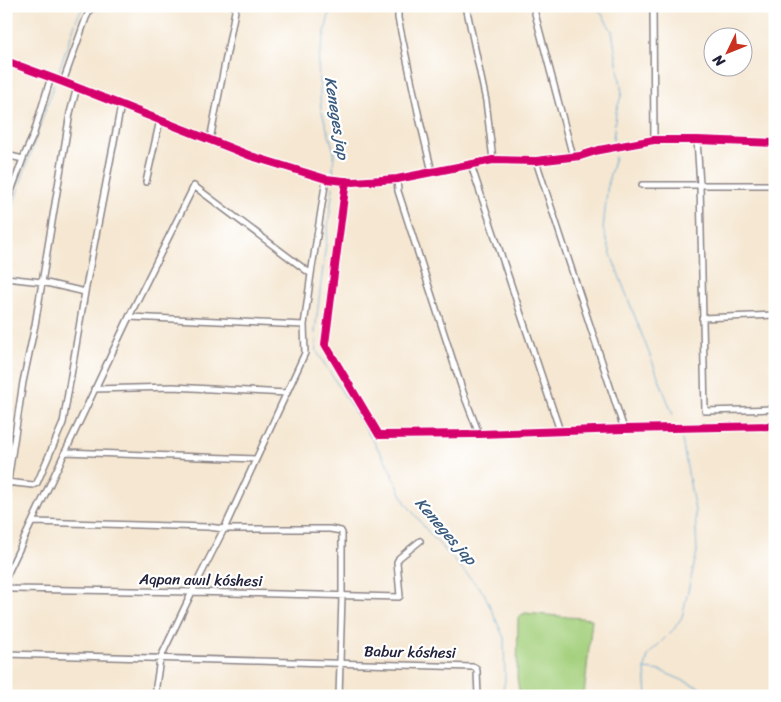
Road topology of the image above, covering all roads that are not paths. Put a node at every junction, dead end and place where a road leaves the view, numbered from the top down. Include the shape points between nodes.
1 (92, 6) edge
2 (236, 6) edge
3 (398, 6) edge
4 (466, 6) edge
5 (533, 6) edge
6 (653, 6) edge
7 (6, 61) edge
8 (51, 77) junction
9 (63, 82) junction
10 (78, 87) junction
11 (121, 104) junction
12 (160, 120) junction
13 (210, 140) junction
14 (654, 140) junction
15 (697, 140) junction
16 (775, 143) edge
17 (6, 155) edge
18 (573, 156) junction
19 (23, 159) junction
20 (493, 160) junction
21 (536, 161) junction
22 (471, 165) junction
23 (432, 172) junction
24 (326, 179) junction
25 (397, 179) junction
26 (346, 181) junction
27 (146, 182) dead end
28 (642, 185) dead end
29 (700, 185) junction
30 (775, 185) edge
31 (6, 205) edge
32 (310, 274) junction
33 (6, 278) edge
34 (42, 282) junction
35 (85, 292) junction
36 (775, 315) edge
37 (129, 317) junction
38 (702, 318) junction
39 (304, 325) junction
40 (94, 389) junction
41 (287, 392) junction
42 (775, 409) edge
43 (775, 426) edge
44 (624, 429) junction
45 (560, 431) junction
46 (479, 434) junction
47 (65, 452) junction
48 (256, 459) junction
49 (7, 482) edge
50 (6, 494) edge
51 (33, 522) junction
52 (224, 529) junction
53 (420, 540) dead end
54 (6, 576) edge
55 (6, 586) edge
56 (192, 592) junction
57 (342, 596) junction
58 (6, 654) edge
59 (160, 659) junction
60 (339, 663) junction
61 (156, 696) edge
62 (339, 696) edge
63 (478, 696) edge

1 - 9 street
2 - 13 street
3 - 23 street
4 - 20 street via 486,101
5 - 18 street
6 - 14 street
7 - 8 street
8 - 9 street
8 - 19 street
9 - 10 street
10 - 11 street
10 - 34 street via 70,113
11 - 12 street
11 - 35 street
12 - 13 street
12 - 27 street
13 - 24 street
14 - 15 street
14 - 18 street
15 - 16 street
15 - 29 street
17 - 19 street
18 - 21 street
19 - 31 street
20 - 21 street
20 - 22 street
21 - 44 street
22 - 23 street
22 - 45 street
23 - 25 street
24 - 26 street
24 - 32 street
25 - 26 street
25 - 46 street via 398,191
26 - 46 street via 325,344 379,436
28 - 29 street
29 - 30 street
29 - 38 street
32 - 37 street via 194,186
32 - 39 street
33 - 34 street
34 - 35 street
34 - 49 street
35 - 49 street via 63,423 37,483
36 - 38 street
37 - 39 street
37 - 40 street
38 - 42 street via 705,412
39 - 41 street via 305,353
40 - 41 street via 173,387
40 - 47 street
41 - 48 street
43 - 44 street
44 - 45 street
45 - 46 street
47 - 48 street
47 - 51 street
48 - 52 street
49 - 50 street
51 - 52 street
51 - 54 street
52 - 56 street
52 - 57 street via 339,530 342,533
53 - 57 street, Aqpan awıl kóshesi via 397,562 400,596
55 - 56 street, Aqpan awıl kóshesi via 13,589
56 - 57 street, Aqpan awıl kóshesi
56 - 59 street
57 - 60 street
58 - 59 street
59 - 60 street
59 - 61 street
60 - 62 street
60 - 63 street, Babur kóshesi via 474,667

